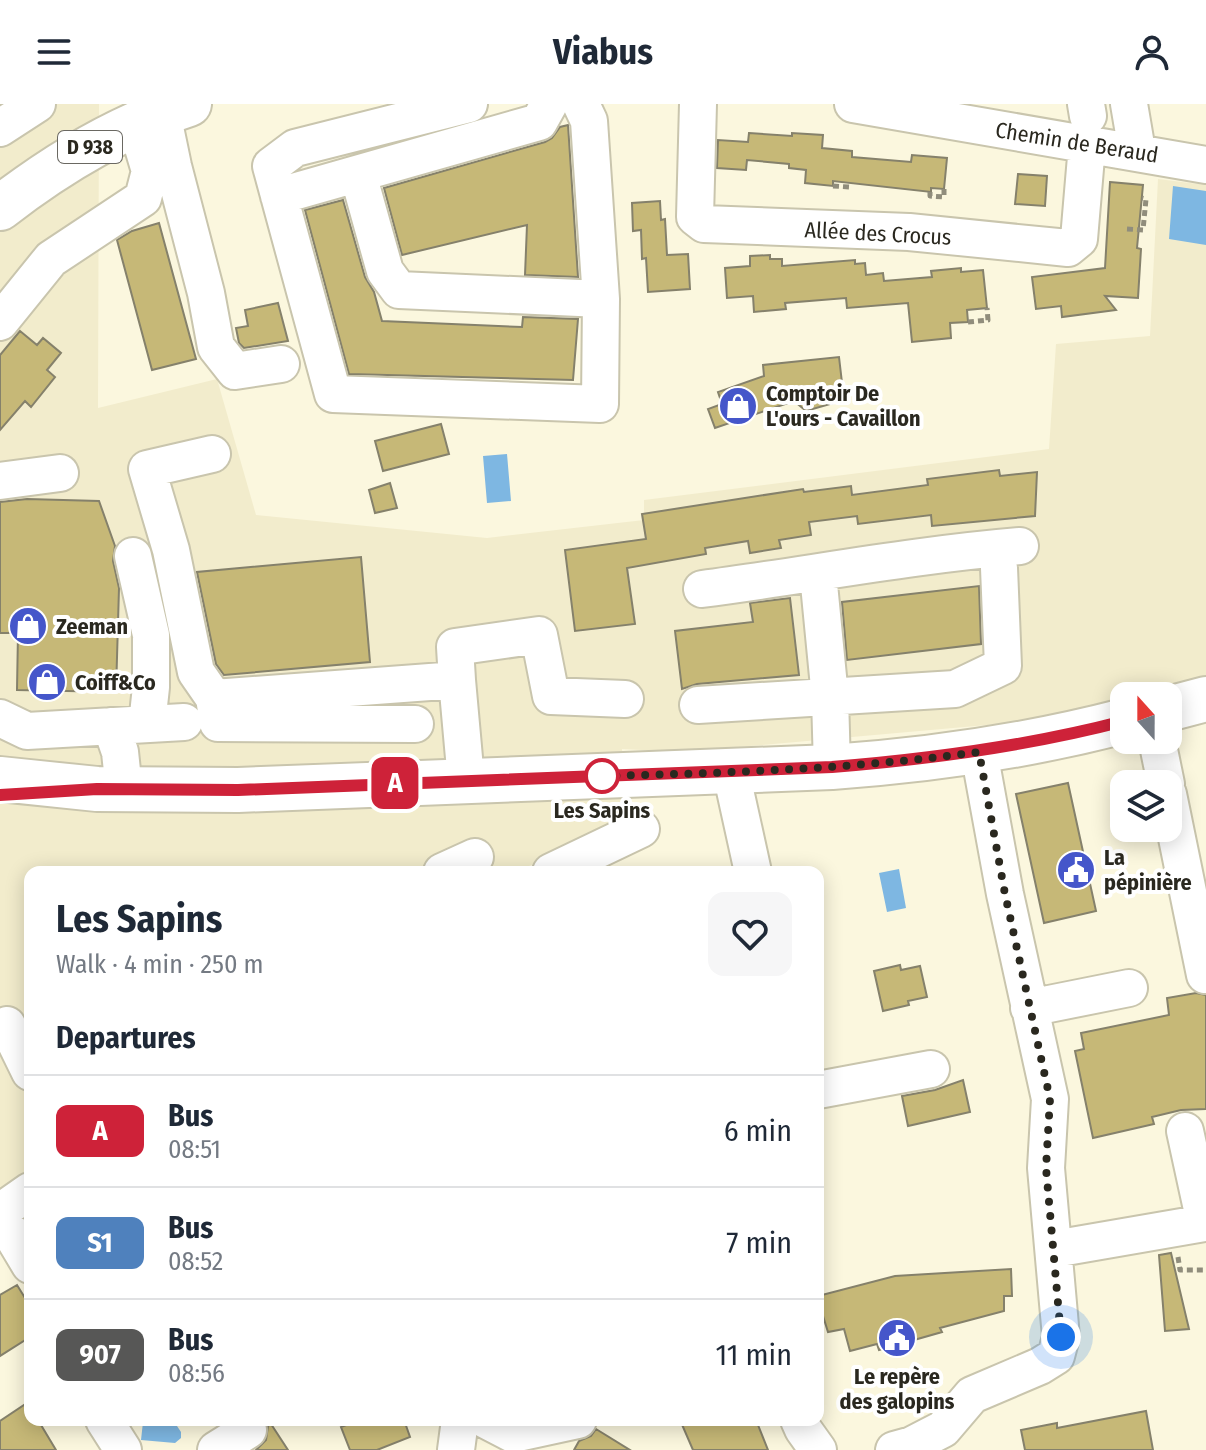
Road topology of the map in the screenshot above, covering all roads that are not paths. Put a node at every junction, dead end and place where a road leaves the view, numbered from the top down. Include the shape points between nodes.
1 (37, 104) edge
2 (469, 104) edge
3 (549, 104) edge
4 (581, 104) edge
5 (698, 104) edge
6 (853, 104) edge
7 (1129, 104) edge
8 (163, 111) edge
9 (1087, 122) edge
10 (0, 128) edge
11 (1137, 151) junction
12 (1206, 165) edge
13 (358, 174) junction
14 (279, 196) junction
15 (0, 208) edge
16 (601, 299) junction
17 (0, 322) edge
18 (281, 364) dead end
19 (212, 454) dead end
20 (60, 473) dead end
21 (0, 481) edge
22 (133, 556) dead end
23 (818, 574) junction
24 (702, 589) dead end
25 (457, 680) junction
26 (830, 697) junction
27 (214, 698) junction
28 (625, 699) dead end
29 (1206, 699) edge
30 (698, 705) dead end
31 (1182, 705) edge
32 (0, 718) edge
33 (184, 722) dead end
34 (147, 724) junction
35 (415, 724) dead end
36 (1110, 724) edge
37 (111, 726) junction
38 (979, 752) junction
39 (832, 767) junction
40 (731, 772) junction
41 (0, 779) edge
42 (466, 780) junction
43 (110, 790) junction
44 (0, 795) edge
45 (641, 829) dead end
46 (1178, 842) edge
47 (475, 857) dead end
48 (455, 866) edge
49 (564, 866) edge
50 (752, 866) edge
51 (1205, 975) edge
52 (1129, 988) dead end
53 (1029, 1008) junction
54 (7, 1025) dead end
55 (24, 1060) edge
56 (931, 1069) dead end
57 (824, 1089) edge
58 (1185, 1131) dead end
59 (24, 1196) edge
60 (0, 1214) edge
61 (1054, 1249) junction
62 (24, 1255) edge
63 (108, 1426) edge
64 (459, 1426) edge
65 (498, 1426) edge
66 (550, 1426) edge
67 (802, 1426) edge
68 (248, 1430) dead end
69 (123, 1450) edge
70 (216, 1450) edge
71 (456, 1450) edge
72 (818, 1450) edge
73 (894, 1450) edge

1 - 10 street
2 - 14 street via 295,148 271,166
3 - 13 street via 539,122
4 - 16 street via 589,121
5 - 9 street, Allée des Crocus via 695,217 704,224 909,232 1068,248 1079,239
6 - 9 street, Chemin de Beraud
7 - 11 street
8 - 15 main road, D 938 via 71,157
8 - 17 street via 143,198 51,259
8 - 18 street via 216,347 235,371
9 - 11 street, Chemin de Beraud
11 - 12 street, Chemin de Beraud
13 - 14 street
13 - 16 street via 385,271 399,290
14 - 16 street via 333,394 600,404
19 - 27 street via 147,469 171,550 196,672
20 - 21 street
22 - 34 street via 151,635
23 - 24 street
23 - 26 street
23 - 26 street via 946,553 1009,557 1003,666 955,689
25 - 27 street
25 - 28 street via 455,647 539,635 551,696
25 - 42 street
26 - 30 street
26 - 39 street
27 - 35 street via 218,723
29 - 31 main road
32 - 37 street via 27,731
33 - 34 street
34 - 37 street
36 - 38 main road
37 - 43 street via 120,752
38 - 39 main road
38 - 53 street
39 - 40 main road
40 - 42 main road
40 - 50 street
41 - 43 main road
42 - 43 main road
43 - 44 main road
45 - 49 street
46 - 51 street
47 - 48 street
52 - 53 street
53 - 61 street via 1050,1099 1046,1168
54 - 55 street
56 - 57 street
58 - 61 street via 1205,1223
59 - 60 street
60 - 62 street
61 - 73 street via 1061,1337 1056,1356 972,1395 943,1429
63 - 69 street
64 - 71 street
65 - 66 street via 513,1434
67 - 72 street
68 - 70 street

